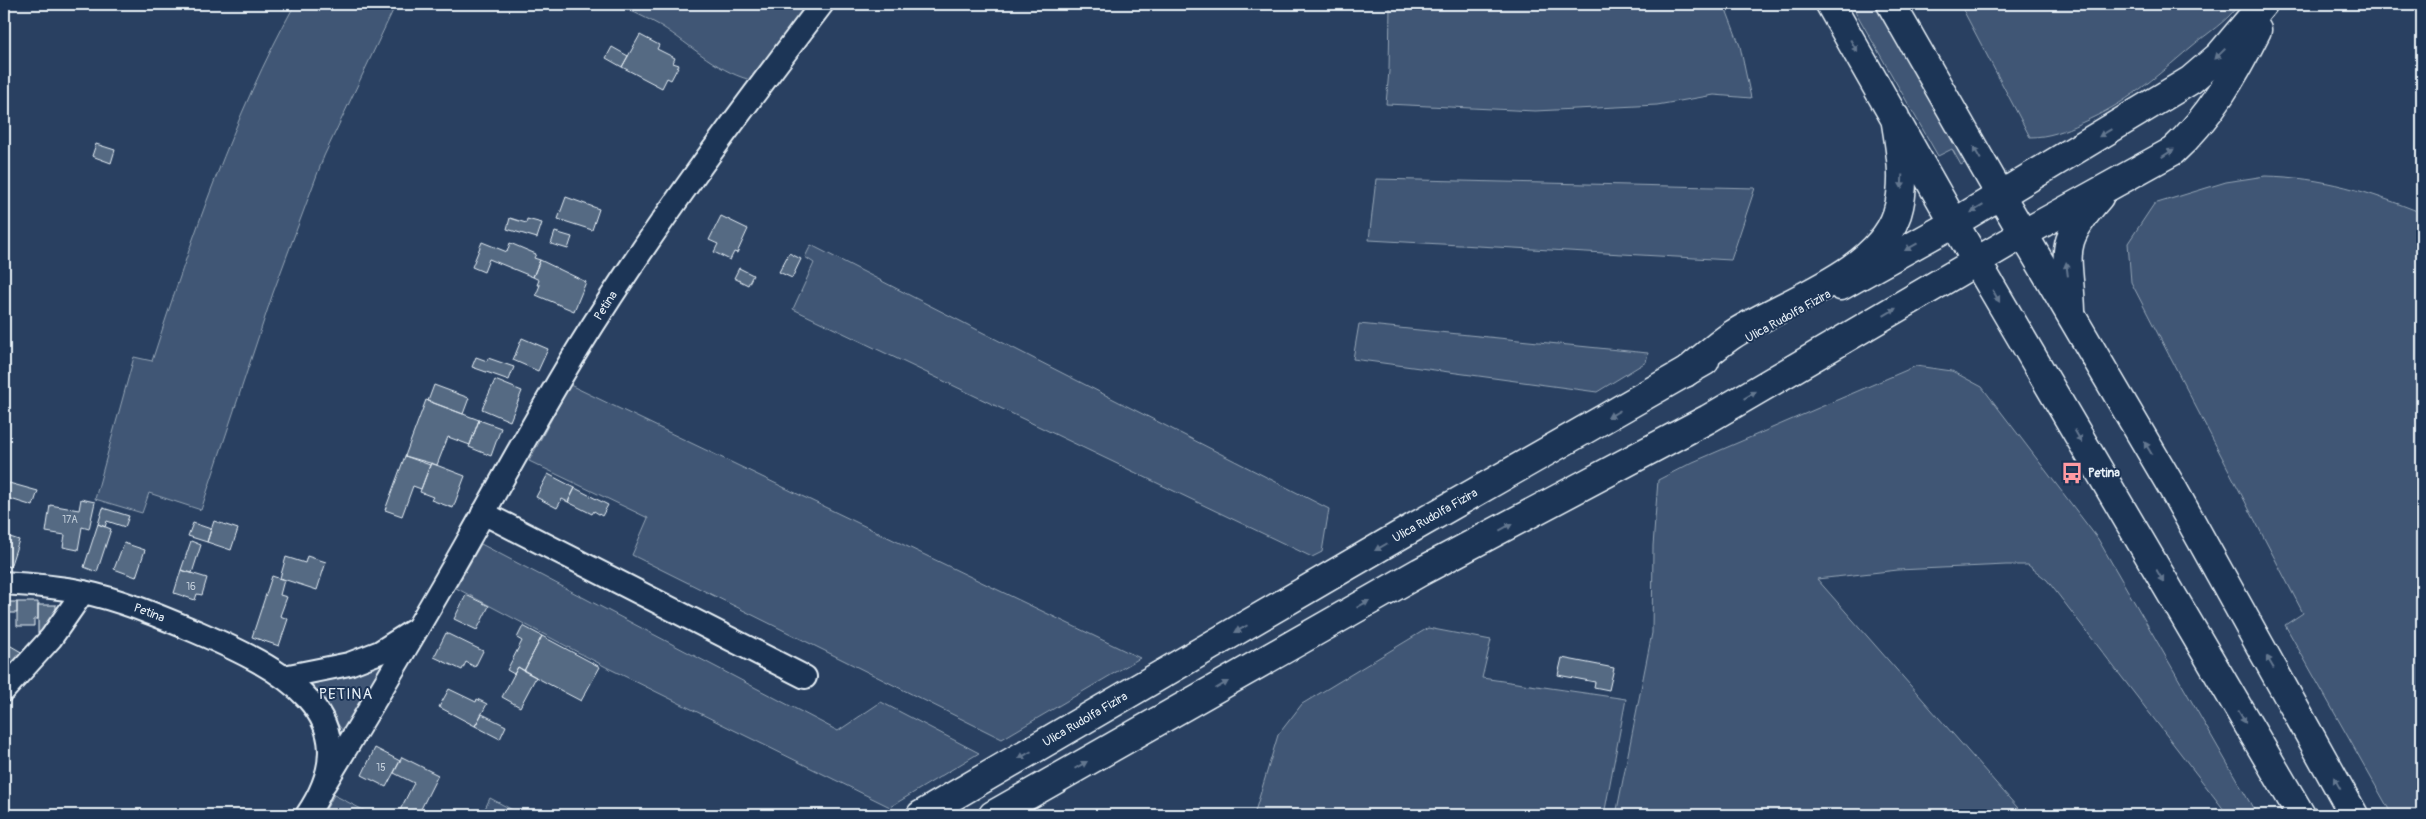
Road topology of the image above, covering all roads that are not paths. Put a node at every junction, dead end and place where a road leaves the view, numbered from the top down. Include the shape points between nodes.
1 (822, 4) edge
2 (1830, 4) edge
3 (1891, 4) edge
4 (2263, 4) edge
5 (2268, 4) edge
6 (1894, 117) junction
7 (2111, 184) junction
8 (2001, 196) junction
9 (1954, 223) junction
10 (2023, 234) junction
11 (1976, 262) junction
12 (2071, 317) junction
13 (1684, 373) junction
14 (483, 513) junction
15 (4, 582) edge
16 (84, 592) junction
17 (418, 628) junction
18 (284, 677) junction
19 (805, 677) dead end
20 (4, 690) edge
21 (325, 783) junction
22 (306, 815) edge
23 (921, 815) edge
24 (993, 815) edge
25 (2301, 815) edge
26 (2354, 815) edge

1 - 14 street, Petina via 707,157 640,253 578,348
2 -> 6 main road
8 -> 3 main road
4 -> 8 main road, Ulica Rudolfa Fizira via 2219,56 2191,80
7 -> 5 main road via 2173,151 2191,134 2235,70
6 - 9 main road
6 -> 13 main road via 1902,190 1897,215 1881,244 1844,273 1732,335
7 - 10 main road
12 -> 7 main road via 2066,264 2069,242 2084,213
8 -> 9 main road, Ulica Rudolfa Fizira
8 - 10 main road
9 - 11 main road
9 -> 13 main road, Ulica Rudolfa Fizira
10 - 11 main road
10 - 12 main road
24 -> 11 main road via 1420,572 1708,419
11 -> 25 main road
26 -> 12 main road via 2173,490
13 -> 23 main road, Ulica Rudolfa Fizira
14 - 17 street, Petina
14 - 19 street
15 - 16 street, Petina
16 - 18 street, Petina via 184,627 242,652
16 - 20 street via 52,638
17 - 18 street, Petina via 380,652 349,664
17 - 21 street, Petina
18 - 21 street, Petina via 311,701 322,720 330,752
21 - 22 street, Petina

